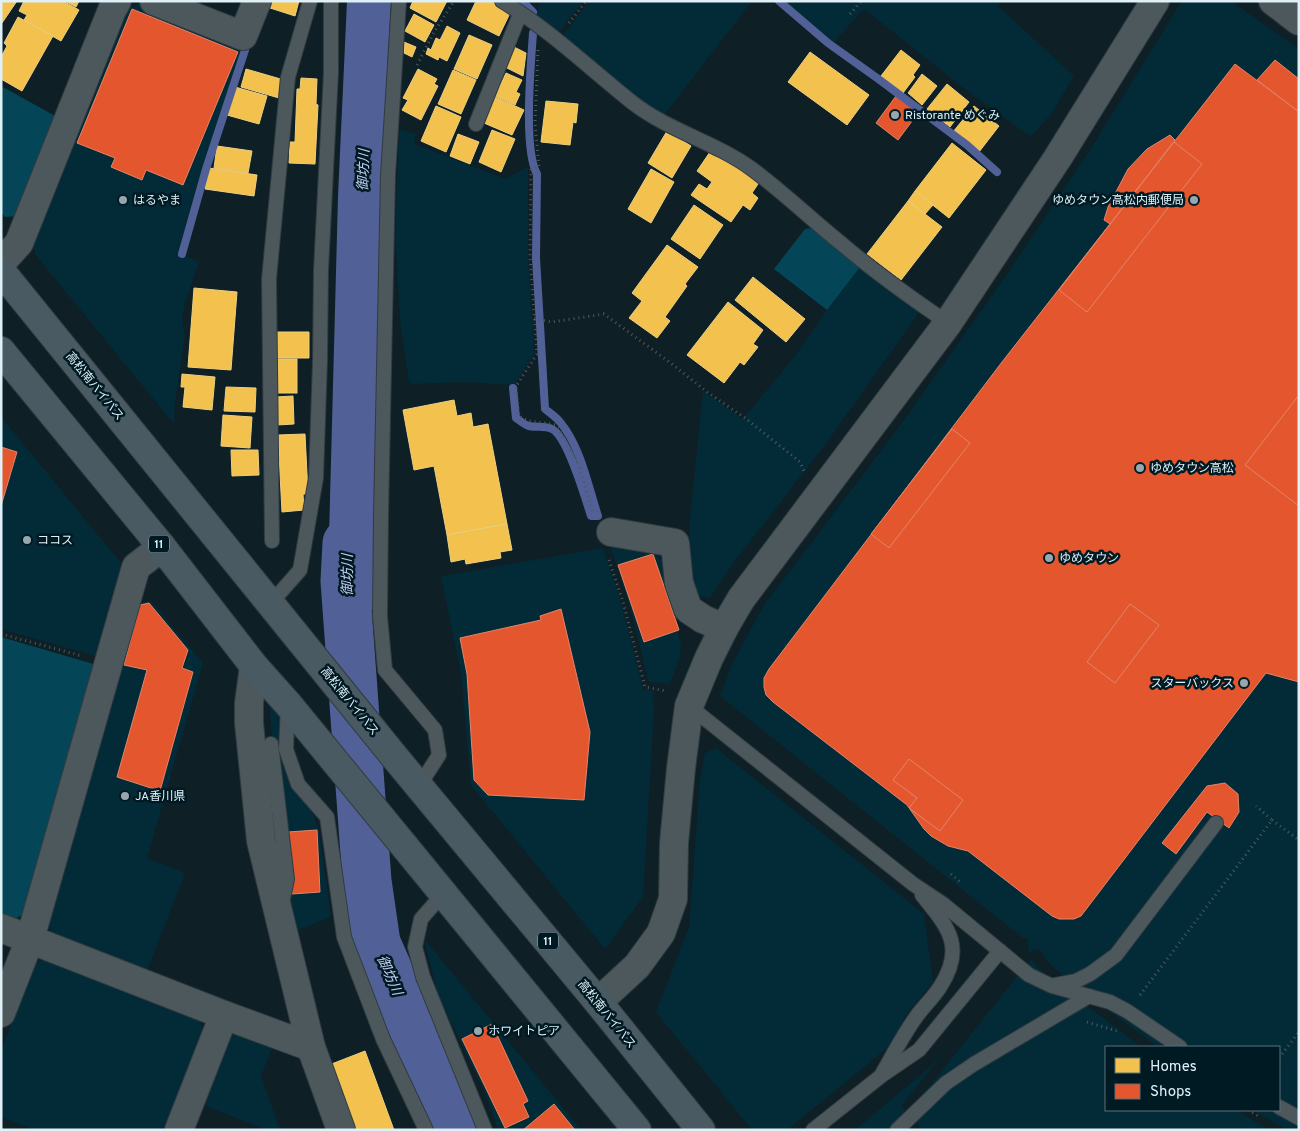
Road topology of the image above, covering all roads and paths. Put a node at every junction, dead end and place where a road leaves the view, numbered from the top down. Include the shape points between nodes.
1 (117, 1) edge
2 (154, 1) edge
3 (257, 1) edge
4 (310, 1) edge
5 (331, 1) edge
6 (398, 1) edge
7 (454, 1) edge
8 (502, 1) edge
9 (586, 1) edge
10 (861, 1) edge
11 (1155, 1) edge
12 (1272, 1) edge
13 (520, 14) junction
14 (850, 14) dead end
15 (1299, 21) edge
16 (539, 28) junction
17 (557, 40) junction
18 (393, 96) junction
19 (476, 124) dead end
20 (1, 263) edge
21 (1, 270) edge
22 (534, 319) junction
23 (948, 323) junction
24 (1, 352) edge
25 (815, 502) junction
26 (604, 534) junction
27 (272, 541) dead end
28 (162, 547) junction
29 (271, 602) junction
30 (724, 628) junction
31 (1, 634) edge
32 (109, 664) junction
33 (254, 666) junction
34 (288, 704) junction
35 (689, 706) junction
36 (271, 744) dead end
37 (419, 786) junction
38 (1256, 806) dead end
39 (1272, 820) junction
40 (1216, 823) dead end
41 (1299, 840) edge
42 (951, 874) dead end
43 (960, 882) dead end
44 (913, 884) junction
45 (443, 894) junction
46 (279, 917) junction
47 (1, 928) edge
48 (30, 939) junction
49 (1000, 951) junction
50 (1052, 986) junction
51 (1089, 996) junction
52 (598, 1002) junction
53 (1127, 1011) junction
54 (1, 1014) edge
55 (224, 1015) junction
56 (1299, 1032) edge
57 (1179, 1046) edge
58 (311, 1047) junction
59 (1280, 1057) edge
60 (880, 1076) junction
61 (1280, 1108) edge
62 (1299, 1118) edge
63 (179, 1130) edge
64 (341, 1130) edge
65 (426, 1130) edge
66 (485, 1130) edge
67 (637, 1130) edge
68 (701, 1130) edge
69 (813, 1130) edge
70 (897, 1130) edge

1 - 20 street via 19,243
2 - 3 street via 243,36
4 - 27 lane via 288,77 269,279
5 - 29 lane via 316,478 300,570
6 - 18 lane
7 - 18 path via 407,82
8 - 13 lane
9 - 17 path
10 - 14 path
11 - 23 street via 1057,159
12 - 15 street
13 - 16 lane
13 - 19 lane
16 - 17 lane
16 - 22 path via 535,123 539,167 531,170 530,257
17 - 23 lane via 650,115 733,156 754,170 893,285
18 - 37 lane via 388,174 380,616 385,670 435,730 439,755
21 - 29 highway, 高松南バイパス / 11
22 - 25 path via 552,322 604,314 800,462
22 - 26 path via 537,354 516,386 520,416 529,422 556,424 576,461
23 - 25 street
24 - 28 highway, 11
25 - 30 street
26 - 30 street via 675,543 679,583 688,610
26 - 35 path via 645,687 664,690
28 - 32 street via 136,567
28 - 33 highway, 11
29 - 37 highway, 高松南バイパス / 11
30 - 35 street
31 - 32 path
32 - 48 street
33 - 34 highway, 11
33 - 46 street via 249,703 251,756 261,841
34 - 45 highway, 11
34 - 65 lane via 286,749 298,784 327,817 344,937 383,1039
35 - 44 lane
35 - 52 street via 674,843 673,899 662,933 637,966
36 - 46 lane via 287,879
37 - 52 highway, 高松南バイパス / 11
38 - 39 path
39 - 41 path
39 - 53 path
40 - 50 lane via 1116,955 1076,981
42 - 43 path
44 - 49 lane via 944,904
44 - 60 lane via 946,925 952,943 950,967
45 - 66 lane via 421,919 415,947 423,978
45 - 67 highway, 11
46 - 58 street
47 - 48 street
48 - 54 street
48 - 55 street
49 - 50 lane via 1029,975
49 - 60 lane via 919,1050
50 - 51 lane
51 - 53 lane
51 - 70 lane via 946,1083
52 - 68 highway, 高松南バイパス / 11
53 - 57 lane
55 - 58 street
55 - 63 street
56 - 59 path
58 - 64 street
60 - 69 lane
61 - 62 lane

